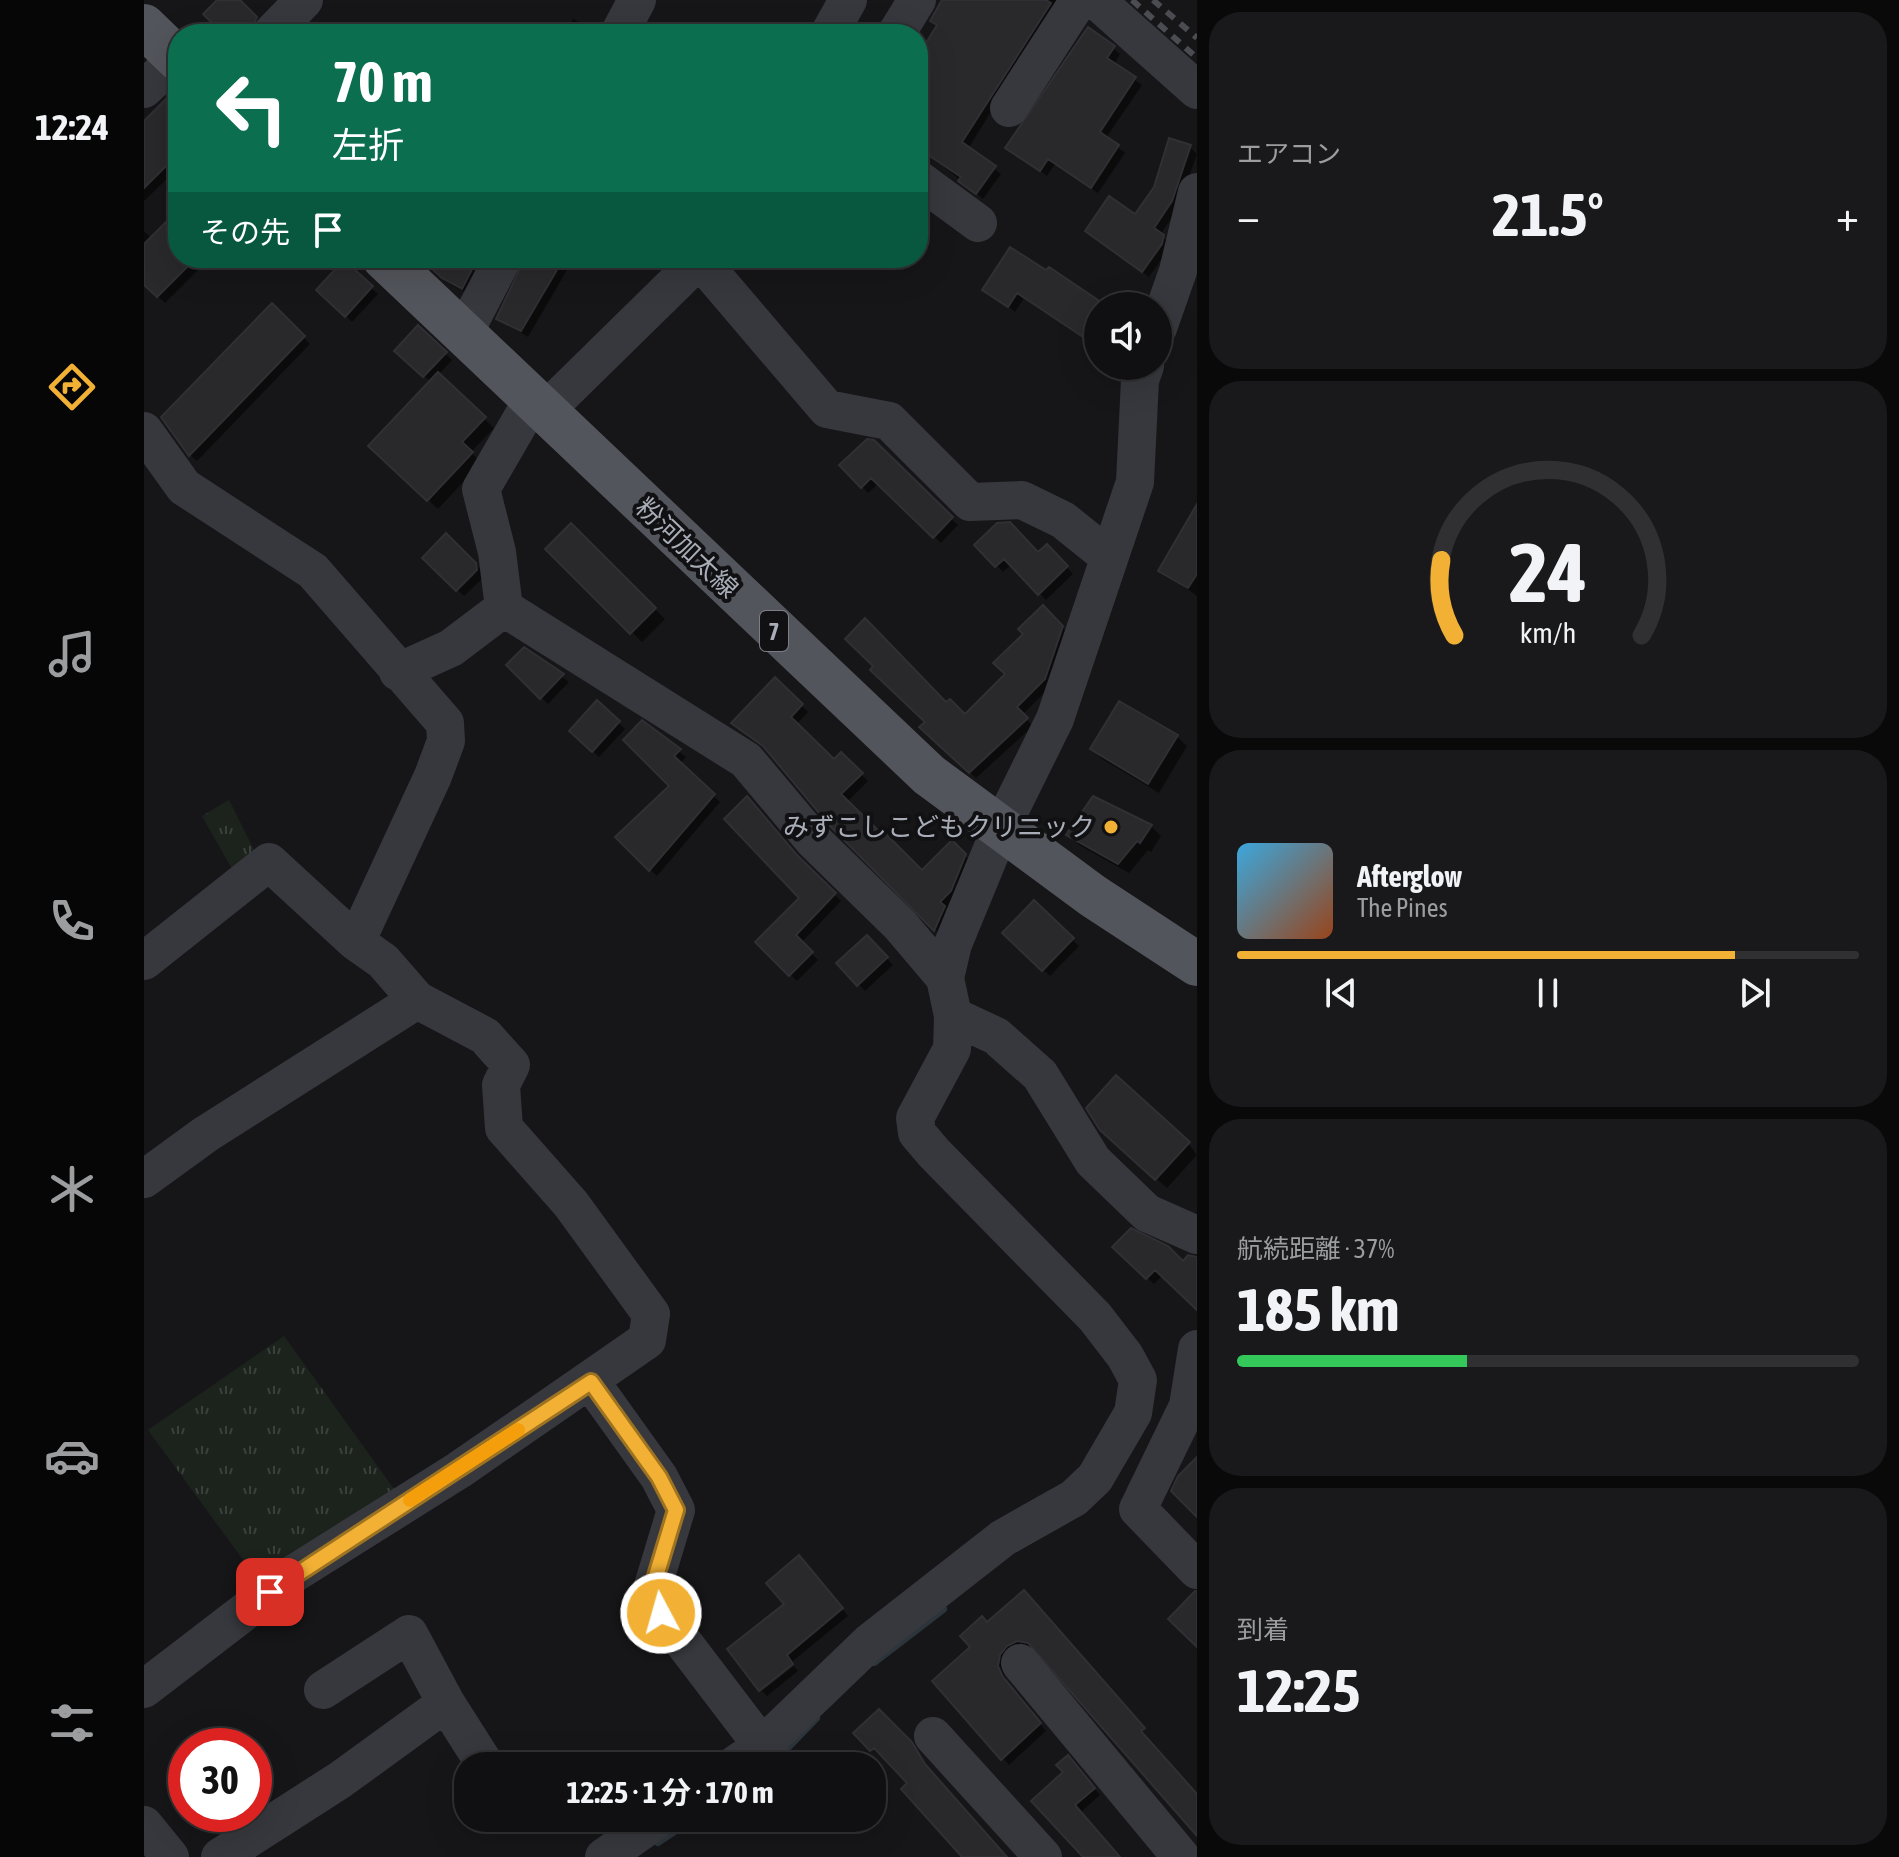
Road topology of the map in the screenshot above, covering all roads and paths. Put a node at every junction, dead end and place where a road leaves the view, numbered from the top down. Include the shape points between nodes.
1 (304, 0) edge
2 (637, 0) edge
3 (848, 0) edge
4 (917, 0) edge
5 (1079, 0) edge
6 (1096, 0) edge
7 (281, 24) edge
8 (624, 24) edge
9 (835, 24) edge
10 (902, 24) edge
11 (144, 26) edge
12 (168, 49) edge
13 (168, 67) edge
14 (144, 89) edge
15 (1197, 90) edge
16 (1009, 108) dead end
17 (928, 186) edge
18 (1197, 192) edge
19 (978, 223) dead end
20 (394, 268) edge
21 (498, 268) edge
22 (691, 268) edge
23 (709, 268) edge
24 (1171, 292) edge
25 (463, 335) junction
26 (1140, 380) edge
27 (538, 406) junction
28 (144, 431) edge
29 (1109, 557) junction
30 (504, 608) junction
31 (398, 672) junction
32 (1000, 830) junction
33 (356, 942) junction
34 (144, 961) edge
35 (1197, 964) edge
36 (945, 978) junction
37 (417, 1000) junction
38 (953, 1016) junction
39 (144, 1179) edge
40 (1197, 1235) edge
41 (1197, 1349) edge
42 (591, 1382) junction
43 (1192, 1403) edge
44 (1197, 1570) edge
45 (1020, 1663) dead end
46 (144, 1689) edge
47 (323, 1690) dead end
48 (446, 1703) junction
49 (933, 1736) dead end
50 (477, 1752) edge
51 (757, 1752) edge
52 (767, 1752) edge
53 (144, 1825) edge
54 (640, 1832) edge
55 (170, 1857) edge
56 (220, 1857) edge
57 (604, 1857) edge
58 (1043, 1857) edge
59 (1181, 1857) edge

1 - 7 street
2 - 8 street
3 - 9 street
4 - 10 street
5 - 16 street
6 - 15 street
11 - 12 main road
13 - 14 street
17 - 19 street
18 - 24 street
20 - 25 main road, 粉河加太線 / 7
21 - 25 street
22 - 27 street
23 - 29 street via 827,409 889,421 970,502 1022,500 1063,520
25 - 27 main road, 粉河加太線 / 7
26 - 29 street via 1135,482
27 - 30 street via 481,489
27 - 32 main road, 粉河加太線 / 7 via 929,775
28 - 31 street via 184,487 313,571
29 - 32 street via 1055,719
30 - 31 street via 451,648
30 - 36 street via 746,760 814,841 900,925
31 - 33 street via 445,723 446,741
32 - 35 main road, 粉河加太線 / 7
32 - 36 street via 953,944
33 - 34 street via 269,862
33 - 37 street via 383,961
36 - 38 street
37 - 39 street
37 - 42 street via 485,1036 511,1065 501,1085 504,1128 571,1204 651,1314 647,1340
38 - 40 street via 996,1036 1040,1075 1093,1161 1147,1213
38 - 52 street via 952,1049 915,1118 917,1133 1095,1317 1138,1380 1133,1413 1095,1478 1074,1498 1003,1538 870,1642
41 - 43 street
42 - 46 street via 295,1573
42 - 51 street via 659,1477 676,1510 653,1586 661,1613
43 - 44 street via 1138,1509
45 - 59 street
47 - 48 street via 409,1634
48 - 50 street
48 - 56 street
49 - 58 street
53 - 55 street
54 - 57 street

